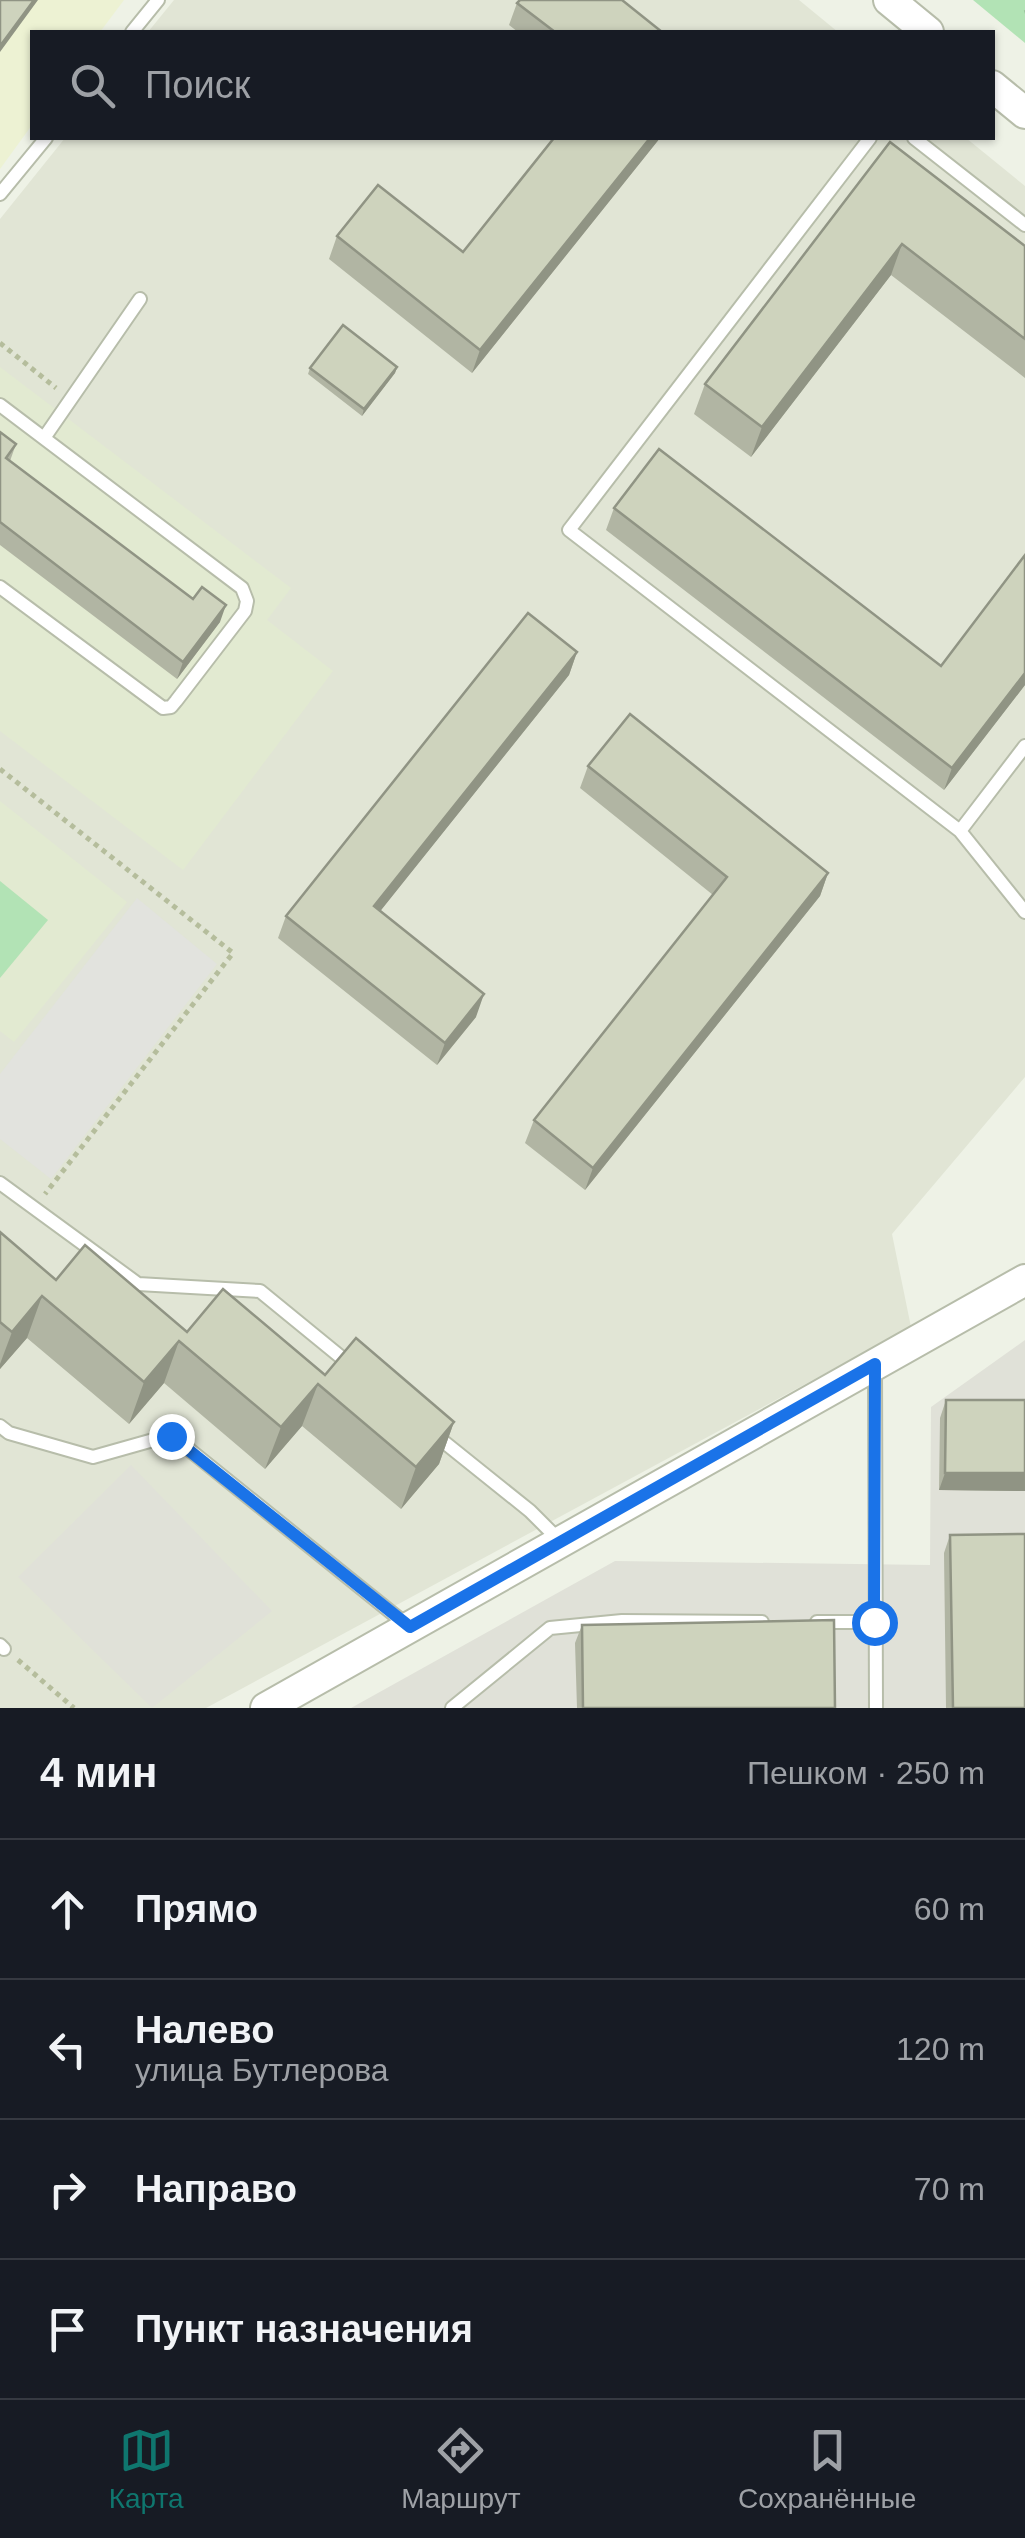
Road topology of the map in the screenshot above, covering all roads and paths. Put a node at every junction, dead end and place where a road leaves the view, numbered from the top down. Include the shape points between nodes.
1 (158, 0) edge
2 (889, 0) edge
3 (134, 30) edge
4 (926, 30) edge
5 (995, 88) edge
6 (1025, 113) edge
7 (44, 140) edge
8 (868, 140) edge
9 (917, 140) edge
10 (0, 194) edge
11 (1025, 225) edge
12 (140, 300) dead end
13 (0, 343) edge
14 (70, 398) junction
15 (0, 405) edge
16 (44, 438) junction
17 (0, 587) edge
18 (1025, 746) edge
19 (0, 769) edge
20 (960, 831) junction
21 (1025, 912) edge
22 (0, 1182) edge
23 (34, 1208) junction
24 (1025, 1280) edge
25 (875, 1364) junction
26 (365, 1376) edge
27 (0, 1426) edge
28 (425, 1426) edge
29 (562, 1542) junction
30 (777, 1622) edge
31 (797, 1622) edge
32 (874, 1622) junction
33 (410, 1627) junction
34 (2, 1647) edge
35 (74, 1708) edge
36 (266, 1708) edge
37 (452, 1708) edge
38 (876, 1708) edge

1 - 3 lane
2 - 4 street
5 - 6 street
7 - 10 lane
8 - 20 lane via 569,530
9 - 11 lane
12 - 14 lane
13 - 14 path
14 - 16 lane
15 - 16 lane
16 - 17 lane via 242,588 248,601 176,700 163,708
18 - 20 lane
19 - 23 path via 233,954
20 - 21 lane
22 - 23 lane
23 - 26 lane via 138,1284 260,1291
24 - 25 street
25 - 29 street
25 - 32 lane
27 - 33 lane via 93,1457 171,1436
28 - 29 lane
29 - 33 street
30 - 37 lane via 622,1621 550,1628
31 - 32 lane
32 - 38 lane
33 - 36 street
34 - 35 path

